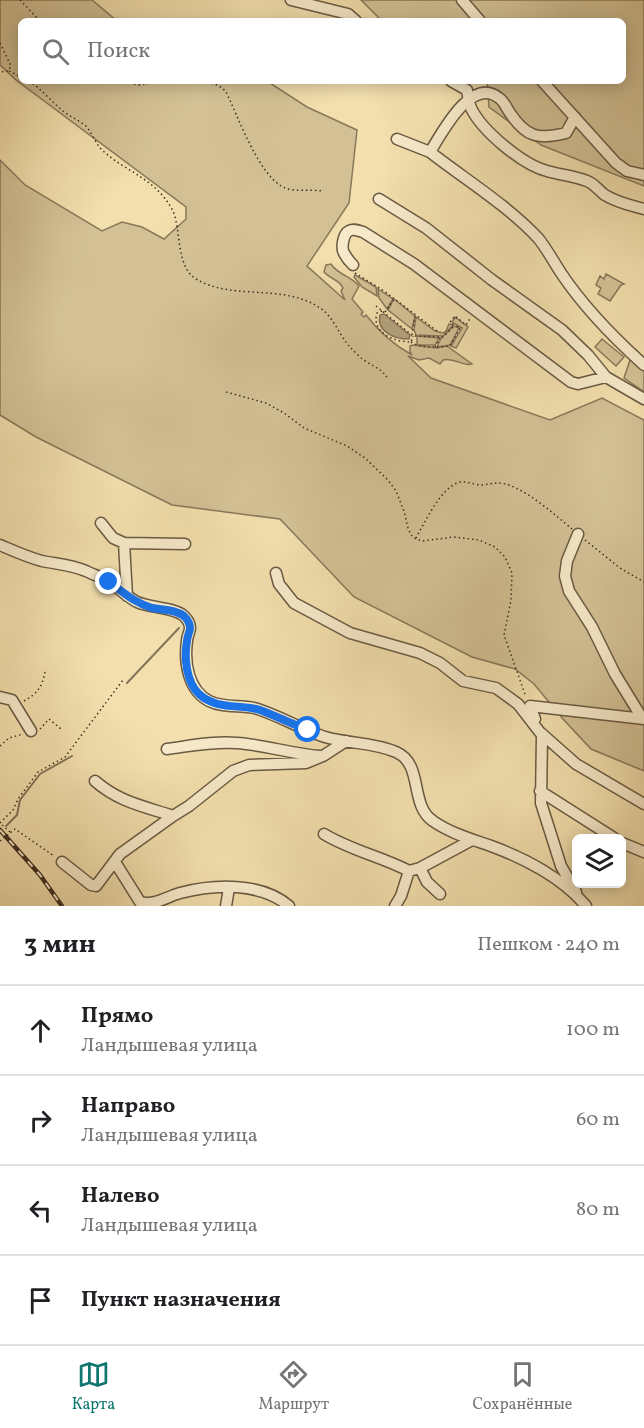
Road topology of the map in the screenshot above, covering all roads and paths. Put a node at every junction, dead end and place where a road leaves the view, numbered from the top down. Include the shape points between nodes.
1 (20, 0) edge
2 (291, 0) edge
3 (462, 0) edge
4 (37, 18) edge
5 (353, 18) edge
6 (477, 18) edge
7 (0, 43) edge
8 (8, 71) junction
9 (0, 72) edge
10 (18, 76) edge
11 (33, 84) edge
12 (214, 84) edge
13 (456, 84) edge
14 (545, 84) edge
15 (469, 99) junction
16 (574, 117) junction
17 (397, 139) dead end
18 (430, 152) junction
19 (644, 175) edge
20 (322, 190) dead end
21 (379, 199) dead end
22 (644, 208) edge
23 (353, 265) joint
24 (394, 298) junction
25 (376, 306) dead end
26 (474, 311) junction
27 (383, 312) junction
28 (416, 315) junction
29 (454, 325) junction
30 (437, 331) dead end
31 (413, 335) junction
32 (441, 337) junction
33 (411, 342) junction
34 (435, 347) junction
35 (644, 365) edge
36 (606, 377) junction
37 (388, 379) dead end
38 (226, 392) dead end
39 (644, 399) edge
40 (101, 523) dead end
41 (578, 534) junction
42 (416, 539) junction
43 (123, 543) junction
44 (0, 544) edge
45 (185, 544) dead end
46 (276, 573) dead end
47 (644, 582) edge
48 (128, 596) junction
49 (45, 672) dead end
50 (123, 680) dead end
51 (0, 697) edge
52 (530, 706) junction
53 (15, 707) junction
54 (643, 718) edge
55 (62, 729) dead end
56 (31, 731) junction
57 (542, 735) junction
58 (346, 741) junction
59 (0, 746) edge
60 (167, 749) dead end
61 (323, 756) junction
62 (95, 781) dead end
63 (540, 791) junction
64 (644, 804) edge
65 (172, 816) junction
66 (10, 832) junction
67 (324, 834) dead end
68 (608, 834) edge
69 (0, 841) edge
70 (470, 841) junction
71 (626, 845) edge
72 (644, 852) edge
73 (62, 862) joint
74 (115, 862) junction
75 (415, 870) junction
76 (229, 888) junction
77 (440, 894) dead end
78 (584, 903) edge
79 (226, 906) edge
80 (289, 906) edge
81 (395, 906) edge

1 - 4 path
2 - 5 street
3 - 6 street
7 - 8 path via 10,62
8 - 9 path
8 - 10 path
11 - 37 path via 86,127 100,148 160,192 173,212 179,248 191,276 224,289 288,295 318,306 348,345
12 - 20 path via 226,92 235,115 275,181 290,189
13 - 15 street via 466,90
14 - 16 street
15 - 16 street via 489,93 500,98 521,129 532,135 566,133
15 - 18 street via 455,112
15 - 22 street via 470,107 490,132 531,164 592,183 620,203
16 - 19 street via 616,163 627,171
17 - 18 street
18 - 35 street via 510,212 537,238 582,299
21 - 36 street via 426,228 561,330
23 - 24 path via 355,274
23 - 26 street via 342,246 345,235 354,230 414,264
24 - 27 path
24 - 28 path
25 - 27 path
26 - 29 path via 466,324 454,316 450,322
26 - 36 street via 571,382
27 - 31 path
27 - 33 path via 376,317 385,334 391,339
28 - 30 path
28 - 31 path
29 - 32 path
29 - 34 path via 460,328 451,345
31 - 32 path
31 - 33 path
32 - 34 path
33 - 34 path
36 - 39 street
38 - 42 path via 266,403 304,428 365,458 396,492 408,528
40 - 43 street via 113,538
41 - 42 path via 509,486 460,482 444,494
41 - 47 path
41 - 54 street via 567,561 569,591
42 - 52 path via 479,540 505,557 512,573 504,634
43 - 45 street
43 - 48 street
44 - 48 street via 22,555 89,572
46 - 57 street via 279,584 294,603 350,633 420,653 463,681 496,688 518,704
48 - 58 street via 153,608 175,611 189,622 186,662 191,683 210,701 253,708
49 - 53 path via 36,694
50 - 66 path via 65,757 38,772 0,823
51 - 53 street via 9,698
52 - 54 street
52 - 57 street
53 - 56 street
55 - 56 path via 49,719 37,732
56 - 59 path via 9,738
57 - 63 street
57 - 64 street via 576,764
58 - 61 street
58 - 70 street via 373,744 399,753 414,773 422,809 431,820
60 - 61 street via 225,742
61 - 65 street via 306,763 249,765 234,771
62 - 65 street via 115,796
63 - 68 street
63 - 78 street via 561,866
65 - 74 street via 120,854
66 - 69 path
66 - 73 path via 15,829
67 - 75 street
70 - 75 street
70 - 78 street via 514,856 548,874
71 - 72 street
73 - 74 street via 96,886
74 - 76 street via 145,904 152,905 180,893
75 - 77 street
75 - 81 street
76 - 79 street
76 - 80 street via 255,890 277,897

